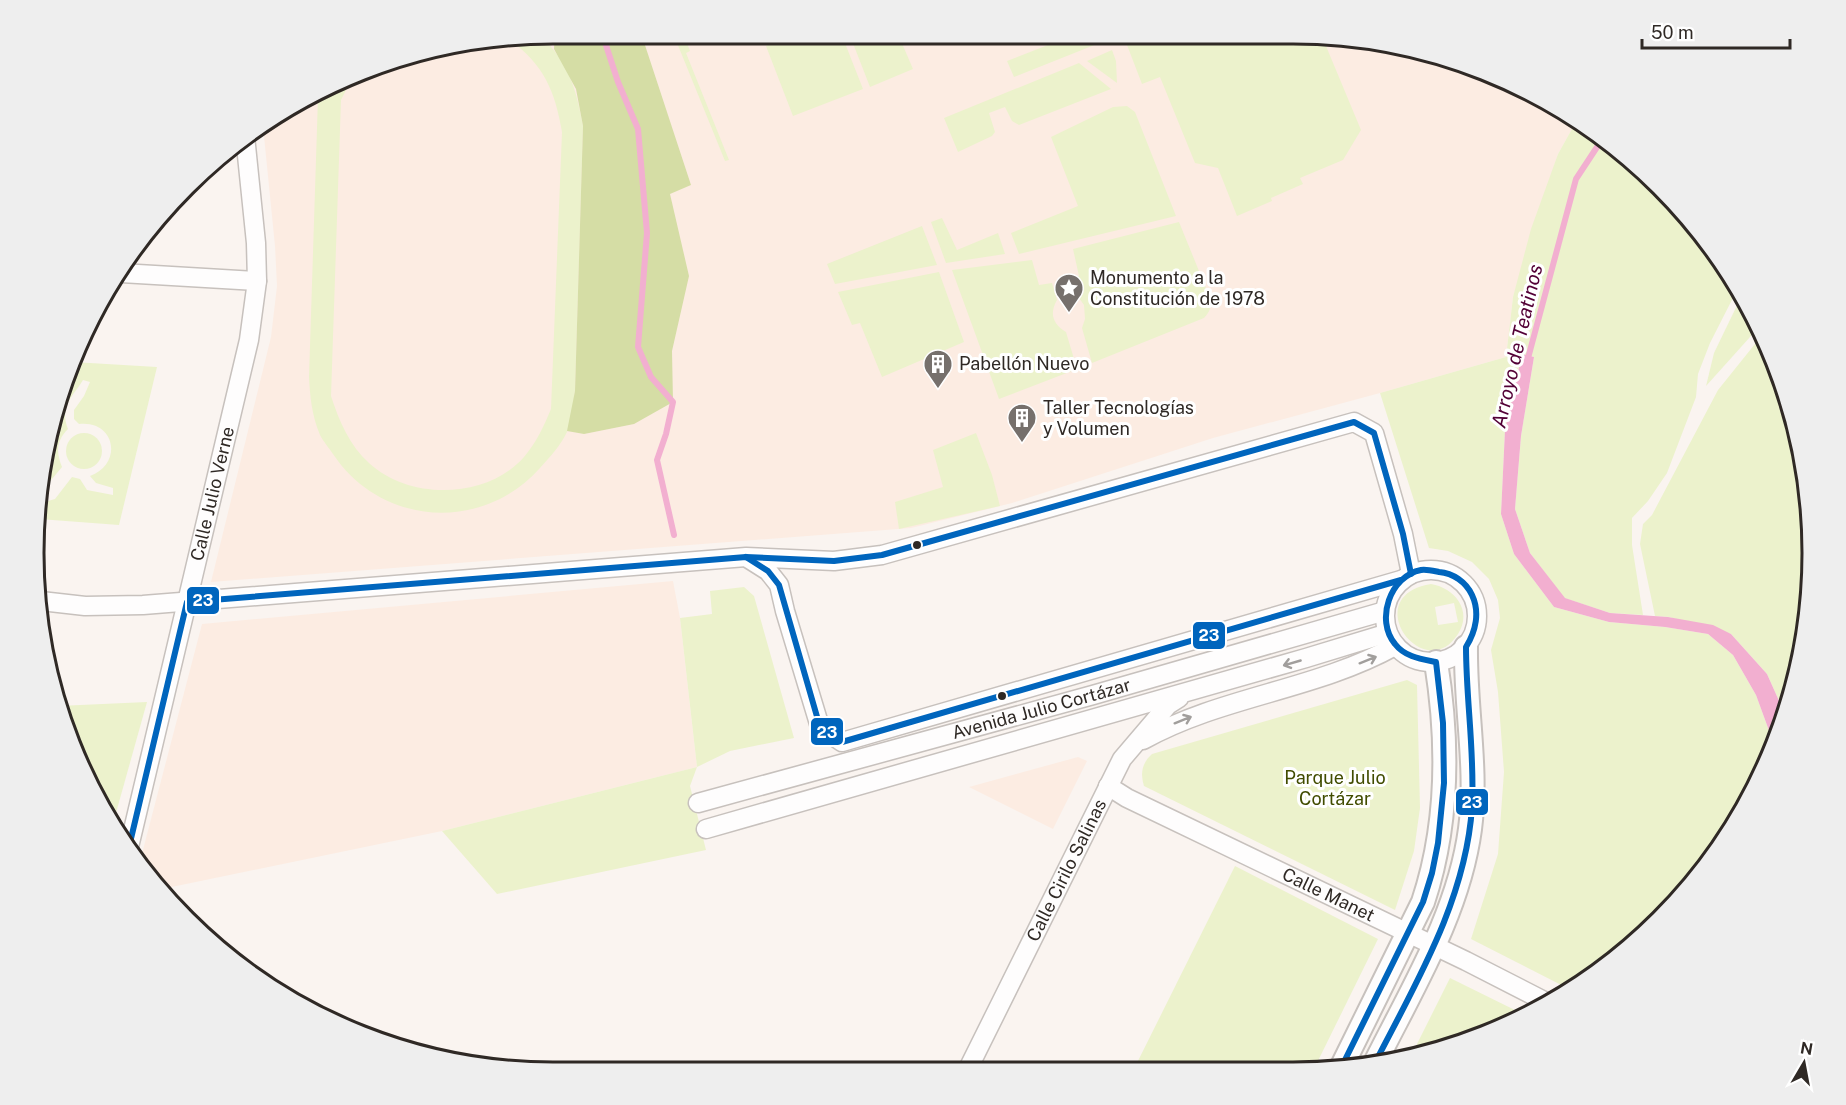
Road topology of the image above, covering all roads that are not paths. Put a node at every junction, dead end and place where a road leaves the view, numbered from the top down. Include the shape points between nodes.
1 (245, 147) edge
2 (127, 273) edge
3 (257, 281) junction
4 (746, 557) junction
5 (806, 561) junction
6 (1406, 577) junction
7 (779, 585) junction
8 (46, 602) edge
9 (187, 602) junction
10 (1384, 611) junction
11 (1392, 640) junction
12 (1466, 647) junction
13 (1436, 662) junction
14 (1191, 691) junction
15 (1131, 747) junction
16 (1108, 786) junction
17 (698, 803) dead end
18 (706, 830) dead end
19 (131, 838) edge
20 (1408, 933) junction
21 (1433, 945) junction
22 (1539, 998) edge
23 (1379, 1054) edge
24 (1346, 1058) edge
25 (971, 1062) edge

1 - 3 street, Calle Julio Verne
2 - 3 street
3 - 9 street, Calle Julio Verne via 249,340
4 - 5 street
4 - 7 street via 768,571
4 - 9 street
5 - 6 street via 882,555 1354,422 1374,433 1403,534
5 - 7 street via 788,571
6 - 7 street, Avenida Julio Cortázar via 842,742 820,727
6 - 10 street via 1387,599
6 - 12 street via 1437,570 1461,581 1470,591 1477,617
8 - 9 street via 85,606
9 - 19 street, Calle Julio Verne
10 - 11 street
10 - 17 street, Avenida Julio Cortázar
11 - 13 street via 1407,655
11 -> 14 street, Avenida Julio Cortázar
15 -> 11 street via 1206,711 1371,659
12 - 13 street
12 - 21 street via 1473,779 1470,830 1448,914
13 - 20 street via 1446,771 1442,823 1432,874
14 - 15 street, Calle Cirilo Salinas via 1168,705
14 - 18 street, Avenida Julio Cortázar
15 - 16 street, Calle Cirilo Salinas
16 - 20 street, Calle Manet
16 - 25 street, Calle Cirilo Salinas
20 - 21 street, Calle Manet
20 - 24 street
21 - 22 street, Calle Manet
21 - 23 street

